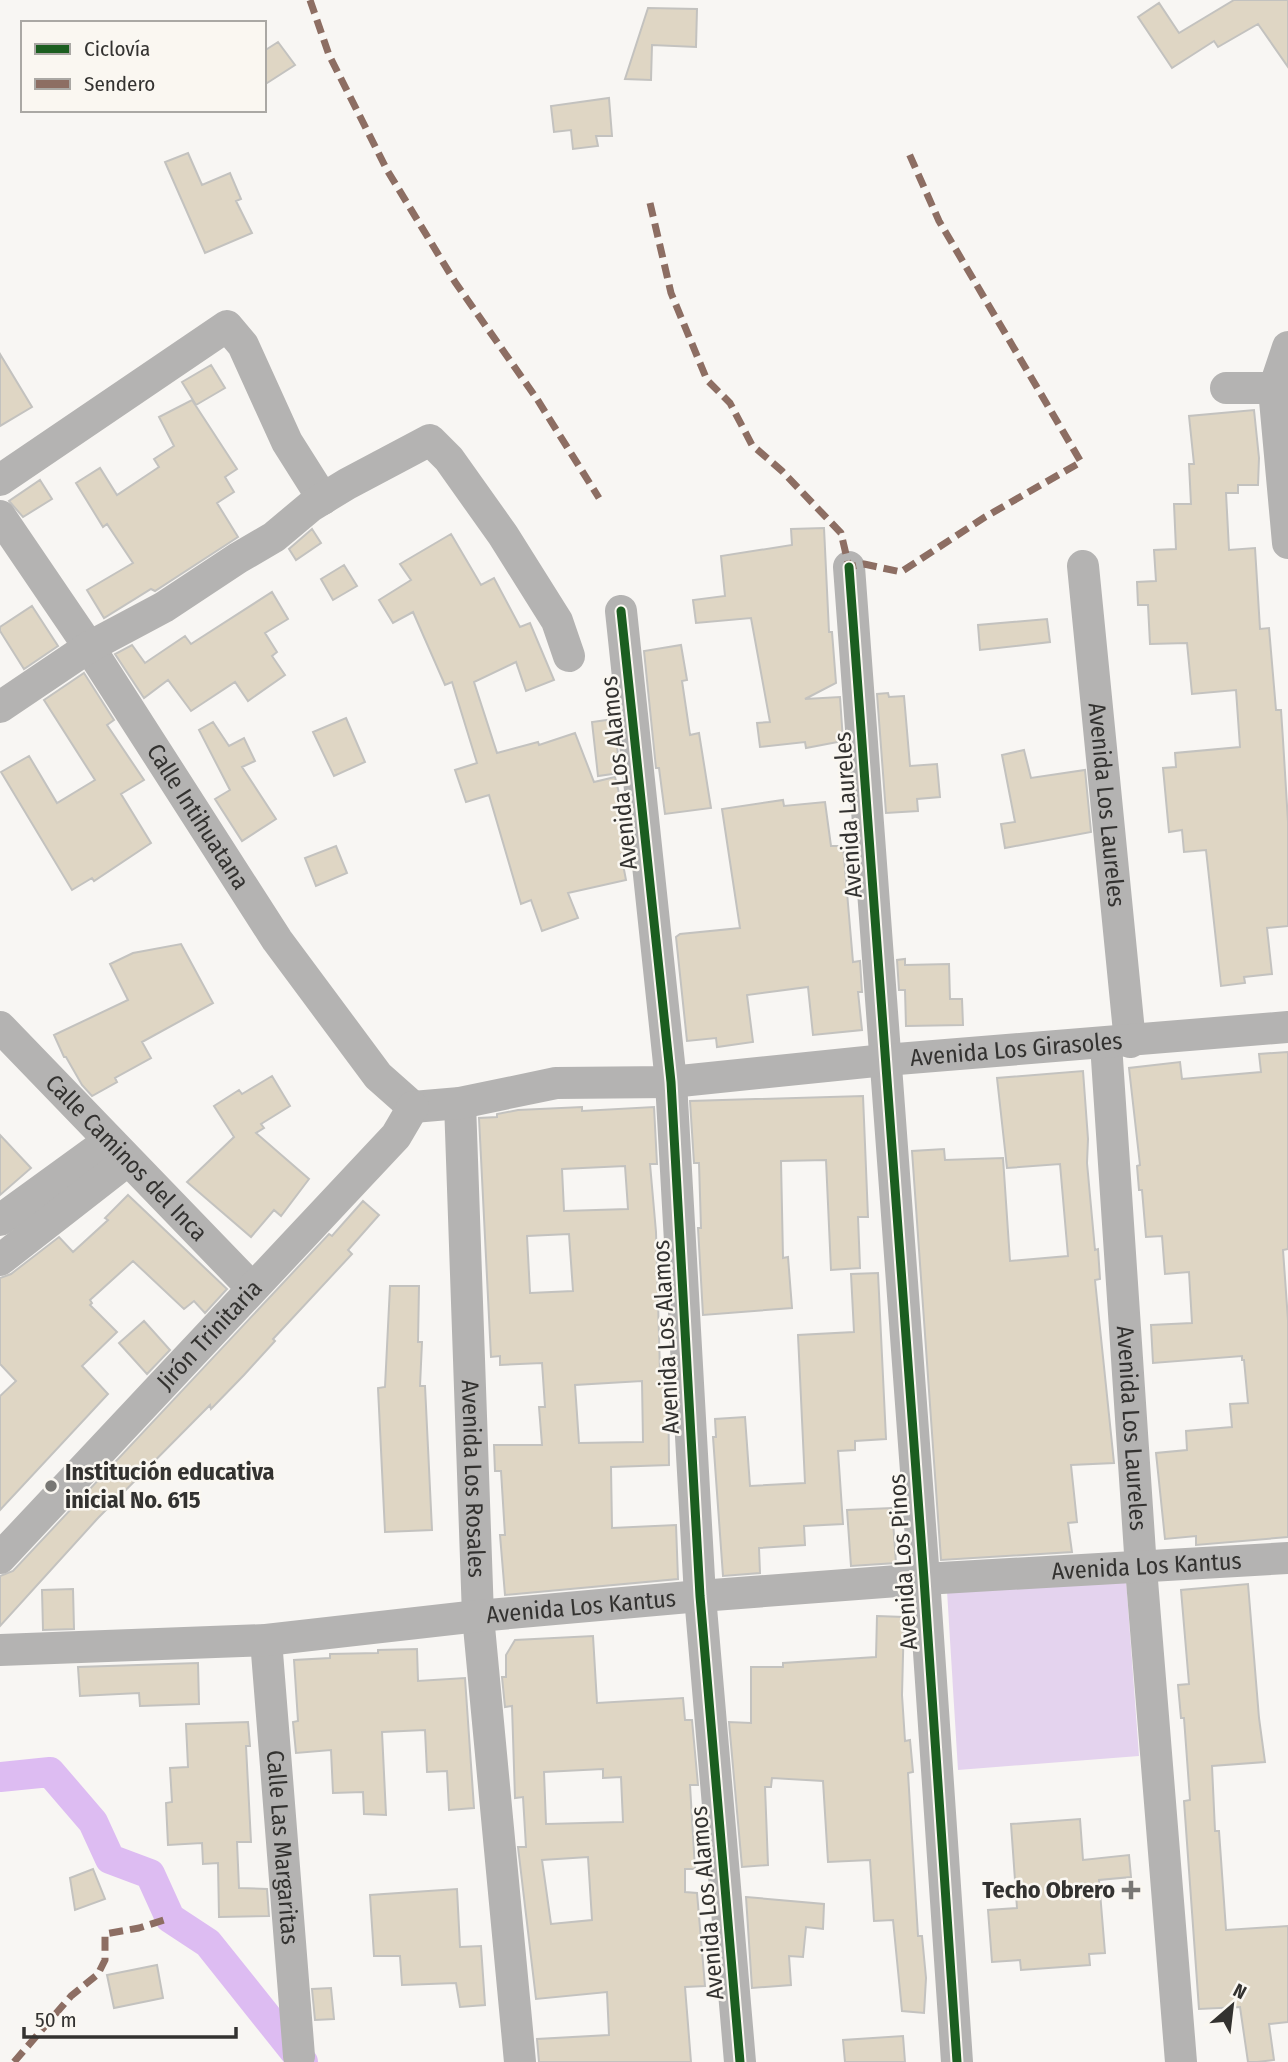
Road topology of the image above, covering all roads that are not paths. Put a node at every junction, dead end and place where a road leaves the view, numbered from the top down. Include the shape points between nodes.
1 (1288, 347) edge
2 (1226, 388) dead end
3 (1281, 388) edge
4 (0, 480) edge
5 (323, 499) junction
6 (0, 516) edge
7 (1288, 543) edge
8 (1083, 566) dead end
9 (849, 567) dead end
10 (621, 611) dead end
11 (89, 647) junction
12 (569, 656) dead end
13 (0, 707) edge
14 (0, 1027) edge
15 (1288, 1027) edge
16 (1118, 1043) junction
17 (885, 1060) junction
18 (671, 1082) junction
19 (460, 1103) junction
20 (413, 1107) junction
21 (118, 1151) junction
22 (0, 1220) edge
23 (0, 1260) edge
24 (252, 1288) junction
25 (0, 1558) edge
26 (1288, 1558) edge
27 (1141, 1568) junction
28 (924, 1579) junction
29 (699, 1596) junction
30 (478, 1616) junction
31 (266, 1640) junction
32 (0, 1650) edge
33 (299, 2056) dead end
34 (520, 2062) edge
35 (740, 2062) edge
36 (957, 2062) edge
37 (1181, 2062) edge

1 - 3 street
2 - 3 street
3 - 7 street
4 - 5 street via 227,326 243,345 287,442
5 - 11 street via 274,537 164,607
5 - 12 street via 430,440 449,458 503,535 557,621
6 - 11 street, Calle Intihuatana
8 - 16 street, Avenida Los Laureles
9 - 17 street, Avenida Laureles
10 - 18 street, Avenida Los Alamos
11 - 13 street
11 - 20 street, Calle Intihuatana via 277,940 378,1076
14 - 21 street, Calle Caminos del Inca
15 - 16 street, Avenida Los Girasoles
16 - 17 street, Avenida Los Girasoles
16 - 27 street, Avenida Los Laureles
17 - 18 street, Avenida Los Girasoles
17 - 28 street, Avenida Los Pinos
18 - 19 street, Avenida Los Girasoles via 556,1083
18 - 29 street, Avenida Los Alamos
19 - 20 street, Avenida Los Girasoles
19 - 30 street, Avenida Los Rosales
20 - 24 street, Jirón Trinitaria via 396,1136
21 - 22 street
21 - 23 street
21 - 24 street, Calle Caminos del Inca
24 - 25 street, Jirón Trinitaria
26 - 27 street, Avenida Los Kantus
27 - 28 street, Avenida Los Kantus
27 - 37 street, Avenida Los Laureles
28 - 29 street, Avenida Los Kantus
28 - 36 street, Avenida Los Pinos
29 - 30 street, Avenida Los Kantus
29 - 35 street, Avenida Los Alamos
30 - 31 street, Avenida Los Kantus
30 - 34 street, Avenida Los Rosales
31 - 32 street, Avenida Los Kantus
31 - 33 street, Calle Las Margaritas

